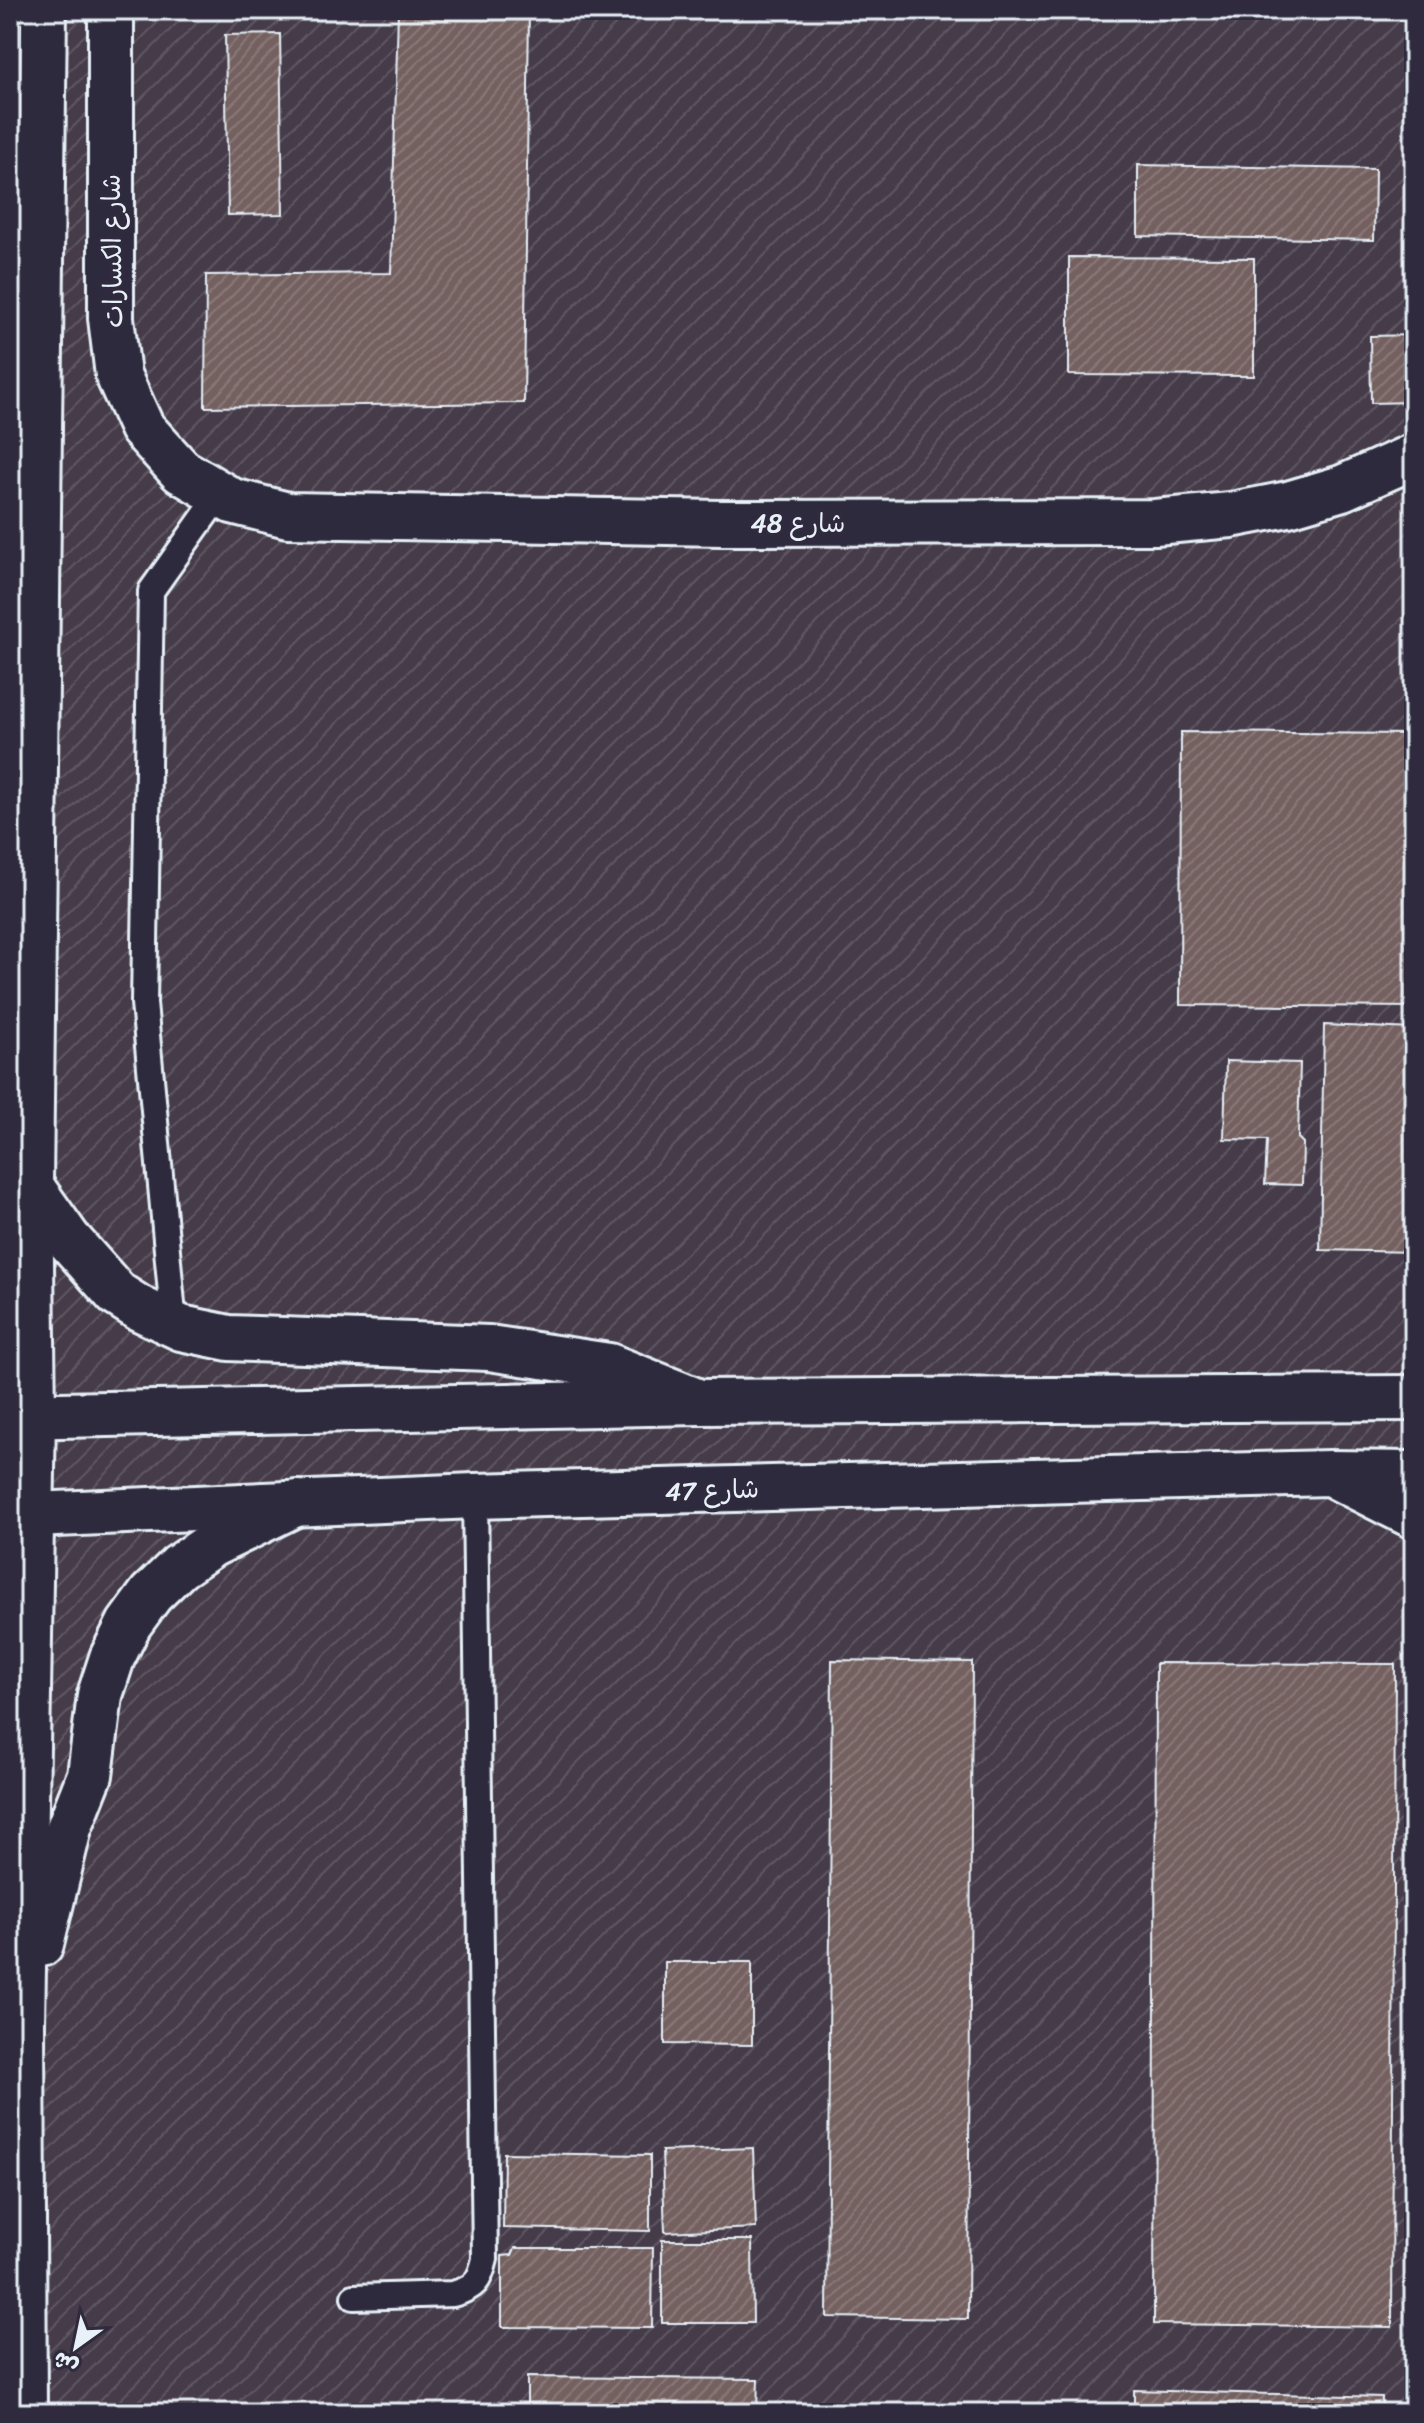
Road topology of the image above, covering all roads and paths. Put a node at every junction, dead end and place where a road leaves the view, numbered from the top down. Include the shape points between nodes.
1 (44, 10) edge
2 (111, 10) edge
3 (1414, 456) edge
4 (181, 471) joint
5 (220, 494) junction
6 (30, 1185) junction
7 (174, 1325) junction
8 (1414, 1398) edge
9 (699, 1402) junction
10 (21, 1415) edge
11 (1330, 1473) junction
12 (1414, 1474) edge
13 (475, 1496) junction
14 (297, 1503) junction
15 (21, 1515) edge
16 (1414, 1516) edge
17 (22, 2024) junction
18 (354, 2297) dead end
19 (24, 2413) edge

1 - 6 street
2 - 4 street, شارع الكسارات via 111,318 118,375 142,428
3 - 5 street, شارع 48 via 1342,488 1288,504 1155,522 722,523 288,515
4 - 5 street, شارع 48
5 - 7 lane via 151,591 144,1003
6 - 7 street via 117,1294
6 - 10 street
7 - 9 street via 229,1338 489,1348 609,1366
8 - 9 street
9 - 10 street
10 - 15 street
11 - 12 street, شارع 47
11 - 13 street, شارع 47
11 - 16 street
13 - 14 street, شارع 47
13 - 18 lane via 485,2259 467,2290
14 - 15 street, شارع 47
14 - 17 street via 211,1545 179,1567 129,1624 100,1695 90,1775 69,1828
15 - 17 street
17 - 19 street

